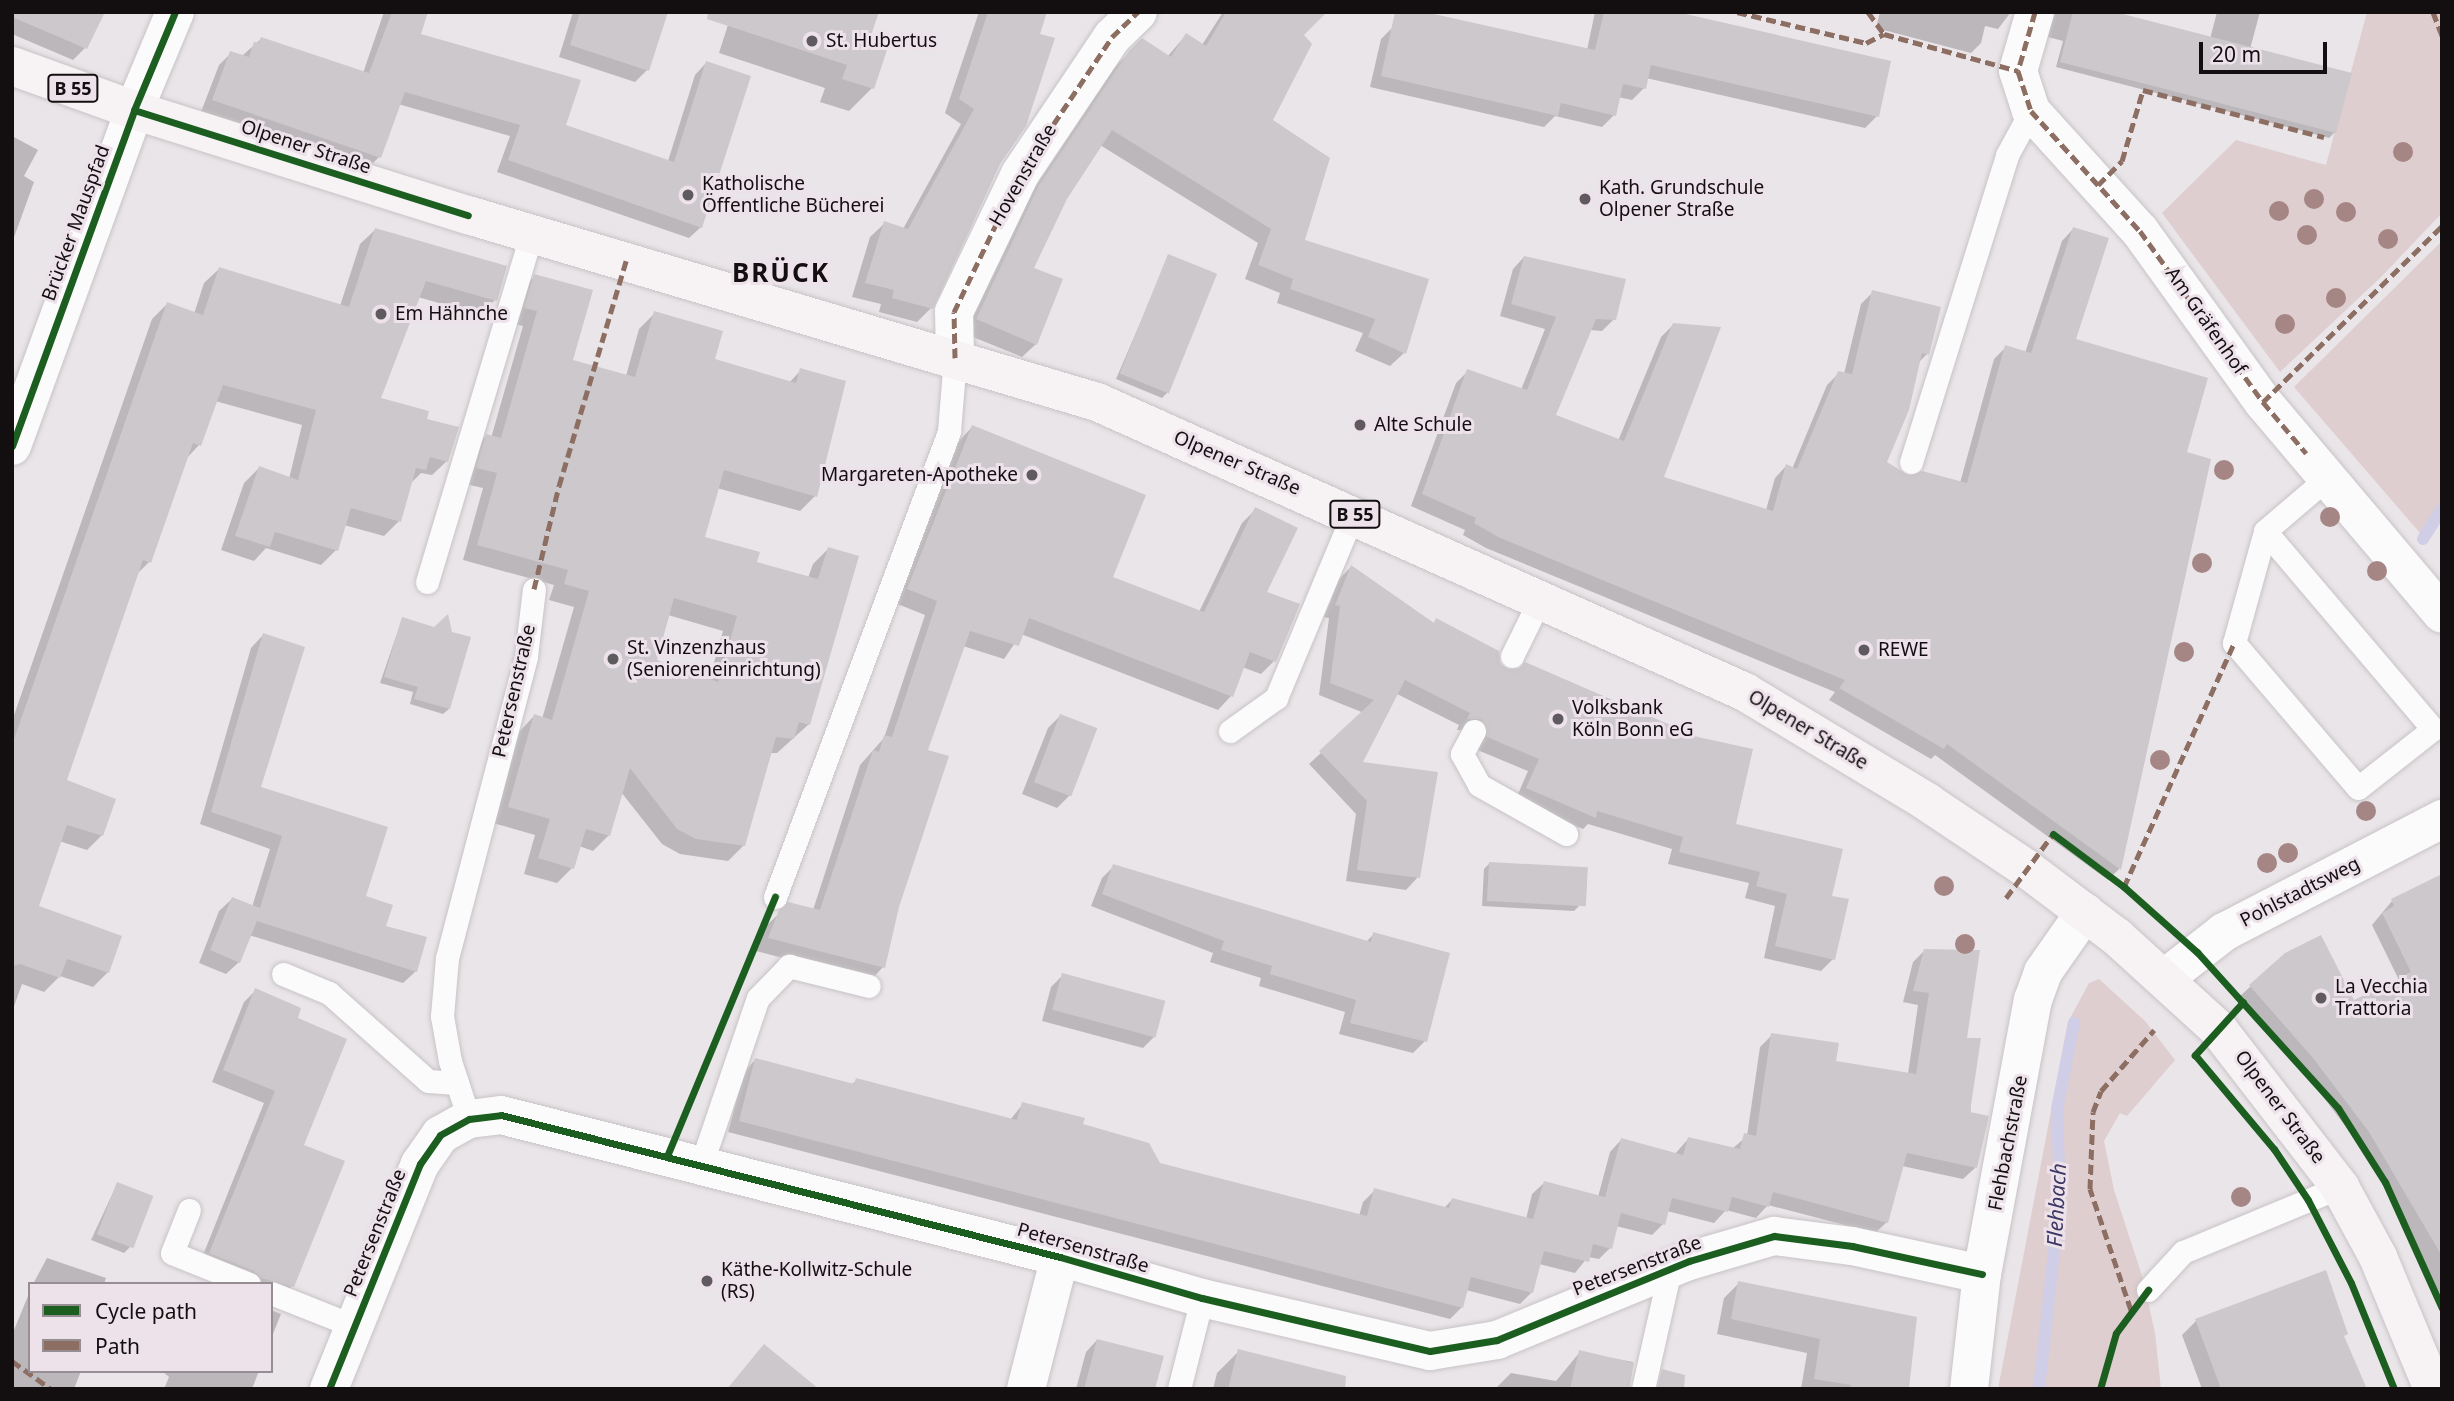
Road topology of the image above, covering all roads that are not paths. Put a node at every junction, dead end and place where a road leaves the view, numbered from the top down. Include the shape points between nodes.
1 (175, 12) edge
2 (1138, 12) edge
3 (2035, 12) edge
4 (12, 66) edge
5 (134, 110) junction
6 (2031, 111) junction
7 (531, 234) junction
8 (955, 358) junction
9 (12, 446) edge
10 (1911, 462) dead end
11 (2327, 478) junction
12 (1353, 514) junction
13 (2266, 531) junction
14 (427, 582) dead end
15 (534, 589) dead end
16 (1540, 599) junction
17 (2442, 614) edge
18 (1512, 656) dead end
19 (1230, 731) dead end
20 (1474, 732) dead end
21 (2442, 819) edge
22 (1566, 834) dead end
23 (775, 897) dead end
24 (2085, 912) junction
25 (283, 974) dead end
26 (2165, 978) junction
27 (869, 986) dead end
28 (457, 1083) junction
29 (469, 1119) junction
30 (701, 1165) junction
31 (2340, 1187) junction
32 (189, 1210) dead end
33 (1060, 1257) junction
34 (1670, 1269) junction
35 (1982, 1274) junction
36 (244, 1282) edge
37 (2148, 1290) dead end
38 (273, 1294) edge
39 (1202, 1298) junction
40 (354, 1326) junction
41 (329, 1389) edge
42 (1027, 1389) edge
43 (1180, 1389) edge
44 (1643, 1389) edge
45 (1969, 1389) edge
46 (2433, 1389) edge

1 - 5 street, Brücker Mauspfad
2 - 8 street, Hovenstraße via 1112,37 1020,174 954,312
3 - 6 street, Am Gräfenhof via 2018,71
4 - 5 main road, Olpener Straße / B 55
5 - 7 main road, Olpener Straße / B 55
5 - 9 street, Brücker Mauspfad
6 - 10 lane via 2007,155
6 - 11 street, Am Gräfenhof via 2140,231 2263,402
7 - 8 main road, Olpener Straße / B 55
7 - 14 lane
8 - 12 main road, Olpener Straße / B 55 via 1097,402
8 - 23 lane via 949,431
11 - 13 lane
11 - 17 street, Am Gräfenhof
12 - 16 main road, Olpener Straße / B 55
12 - 19 lane via 1276,698
13 - 13 lane via 2234,643 2358,788 2433,729
15 - 28 lane, Petersenstraße via 526,656 447,958 442,1016
16 - 18 lane
16 - 24 main road, Olpener Straße / B 55 via 1745,692 1927,802
20 - 22 lane via 1462,754 1479,785
21 - 26 street, Pohlstadtsweg via 2224,932
24 - 26 main road, Olpener Straße / B 55
24 - 35 street, Flehbachstraße via 2043,972 2033,1000
25 - 28 lane via 330,993 428,1081
26 - 31 main road, Olpener Straße / B 55 via 2239,1052
27 - 30 lane via 789,966 758,998
28 - 29 lane, Petersenstraße
29 - 30 street, Petersenstraße via 501,1115
29 - 40 street, Petersenstraße via 440,1135 420,1164
30 - 33 street, Petersenstraße
31 - 37 lane via 2183,1252
31 - 46 main road, Olpener Straße / B 55 via 2378,1257
32 - 36 lane via 172,1253
33 - 39 street, Petersenstraße
33 - 42 street
34 - 35 street, Petersenstraße via 1774,1236 1852,1246
34 - 39 street, Petersenstraße via 1497,1340 1430,1351
34 - 44 lane
35 - 45 street, Flehbachstraße
38 - 40 lane
39 - 43 lane
40 - 41 street, Petersenstraße

